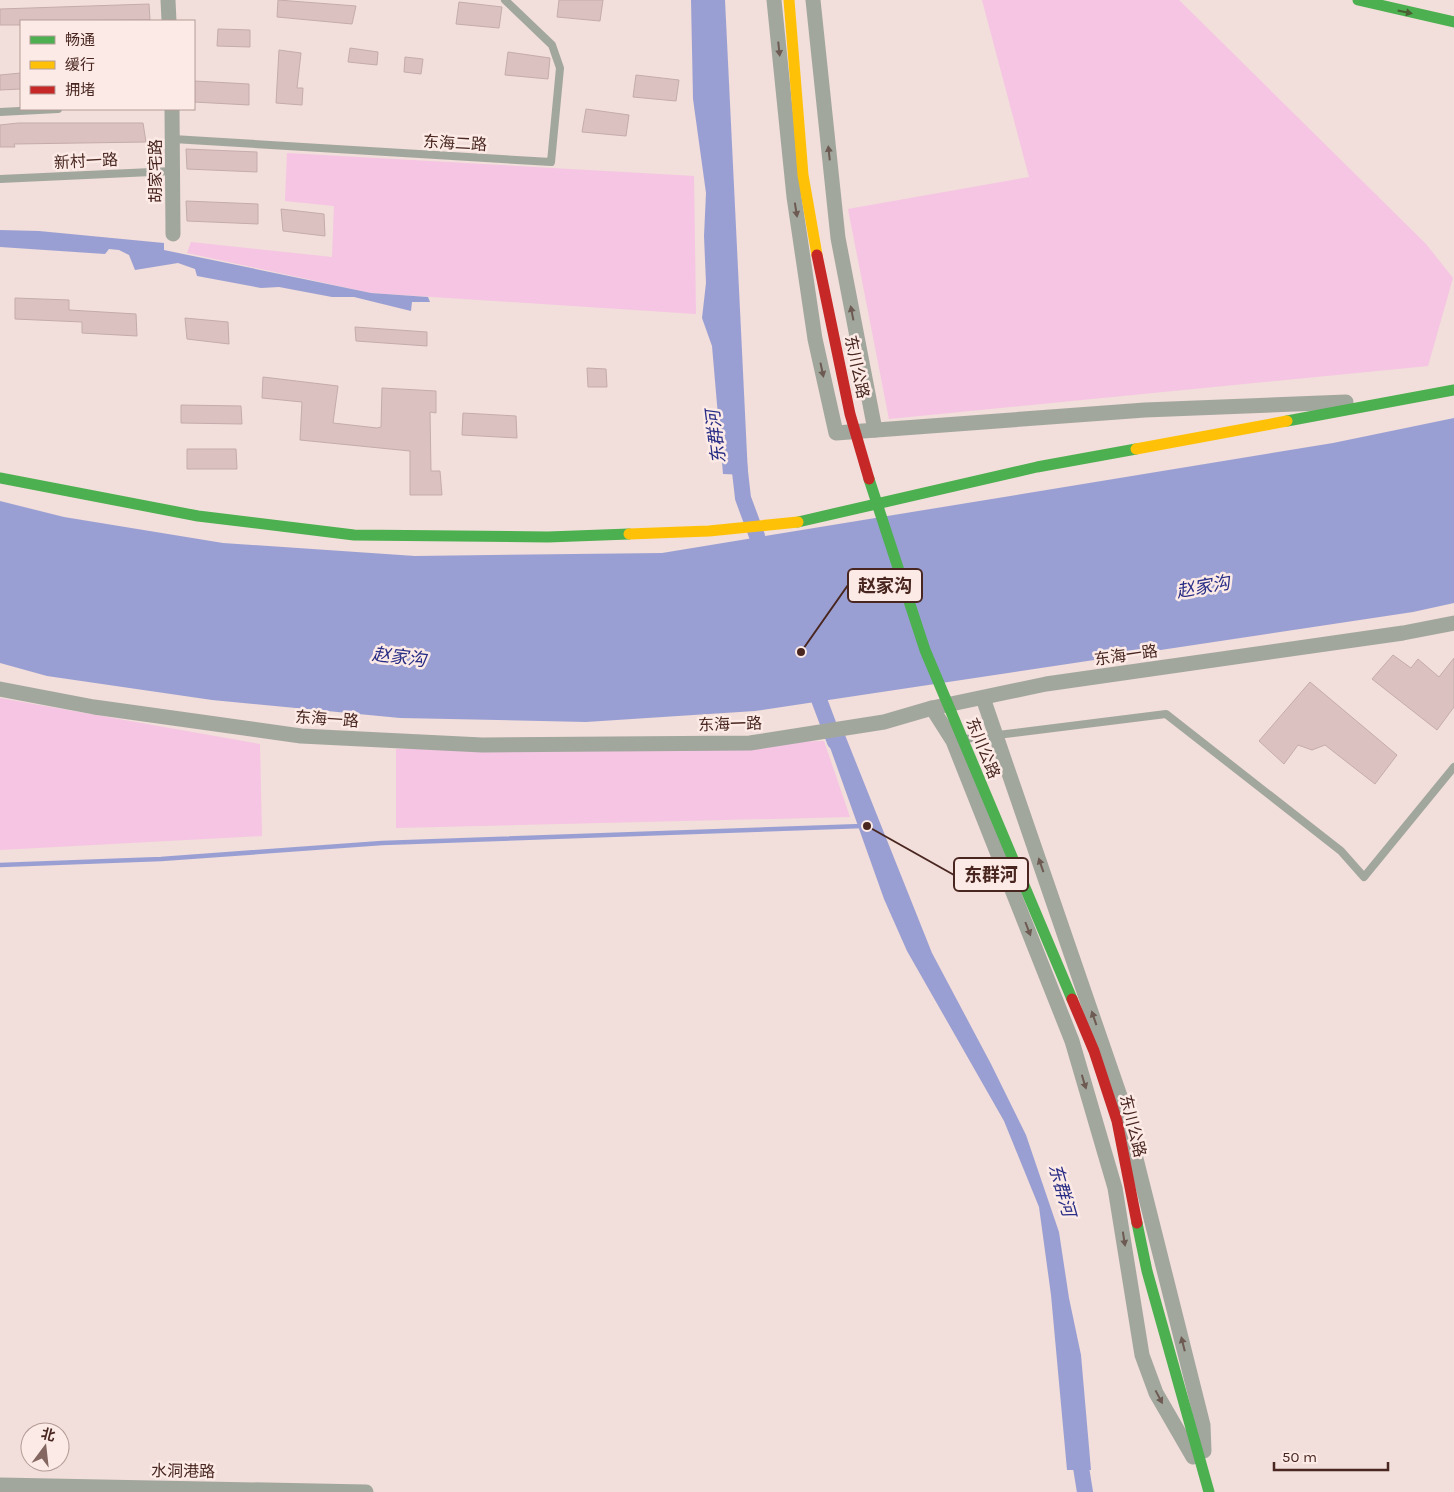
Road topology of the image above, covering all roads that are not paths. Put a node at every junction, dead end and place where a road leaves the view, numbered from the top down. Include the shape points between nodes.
1 (168, 0) edge
2 (505, 0) edge
3 (774, 0) edge
4 (789, 0) edge
5 (813, 0) edge
6 (1358, 0) edge
7 (168, 20) edge
8 (1454, 22) edge
9 (39, 110) edge
10 (172, 110) edge
11 (0, 112) edge
12 (173, 139) junction
13 (173, 171) junction
14 (0, 179) edge
15 (172, 234) dead end
16 (1454, 390) edge
17 (1410, 399) junction
18 (875, 430) junction
19 (0, 478) edge
20 (1454, 623) edge
21 (0, 689) edge
22 (983, 698) junction
23 (932, 708) junction
24 (996, 735) junction
25 (953, 741) junction
26 (1454, 768) edge
27 (0, 1485) edge
28 (1207, 1485) edge
29 (366, 1492) edge

1 - 7 street
2 - 12 lane, 东海二路 via 552,45 560,68 551,162
3 -> 18 street via 794,197 815,339 836,433
4 - 28 main road, 东川公路 via 803,175 850,414 879,515 925,650 1110,1096 1147,1271
18 -> 5 street via 838,238
6 -> 8 main road
9 - 11 lane
10 - 12 street, 胡家宅路
12 - 13 street, 胡家宅路
13 - 14 lane, 新村一路
13 - 15 street, 胡家宅路
16 - 17 main road
17 - 18 street via 1144,410
17 - 19 main road via 1037,467 803,521 708,531 548,537 354,535 198,516
20 - 22 street, 东海一路 via 1046,684
21 - 23 street, 东海一路 via 94,707 301,736 482,745 750,743 884,722
22 - 23 street, 东海一路
22 - 24 street
23 - 25 street
24 - 25 lane
24 - 26 lane via 1166,714 1341,851 1364,877
28 -> 24 street via 1203,1425 1121,1099
25 -> 28 street via 1072,1041 1115,1188 1142,1355 1156,1393
27 - 29 street, 水洞港路

